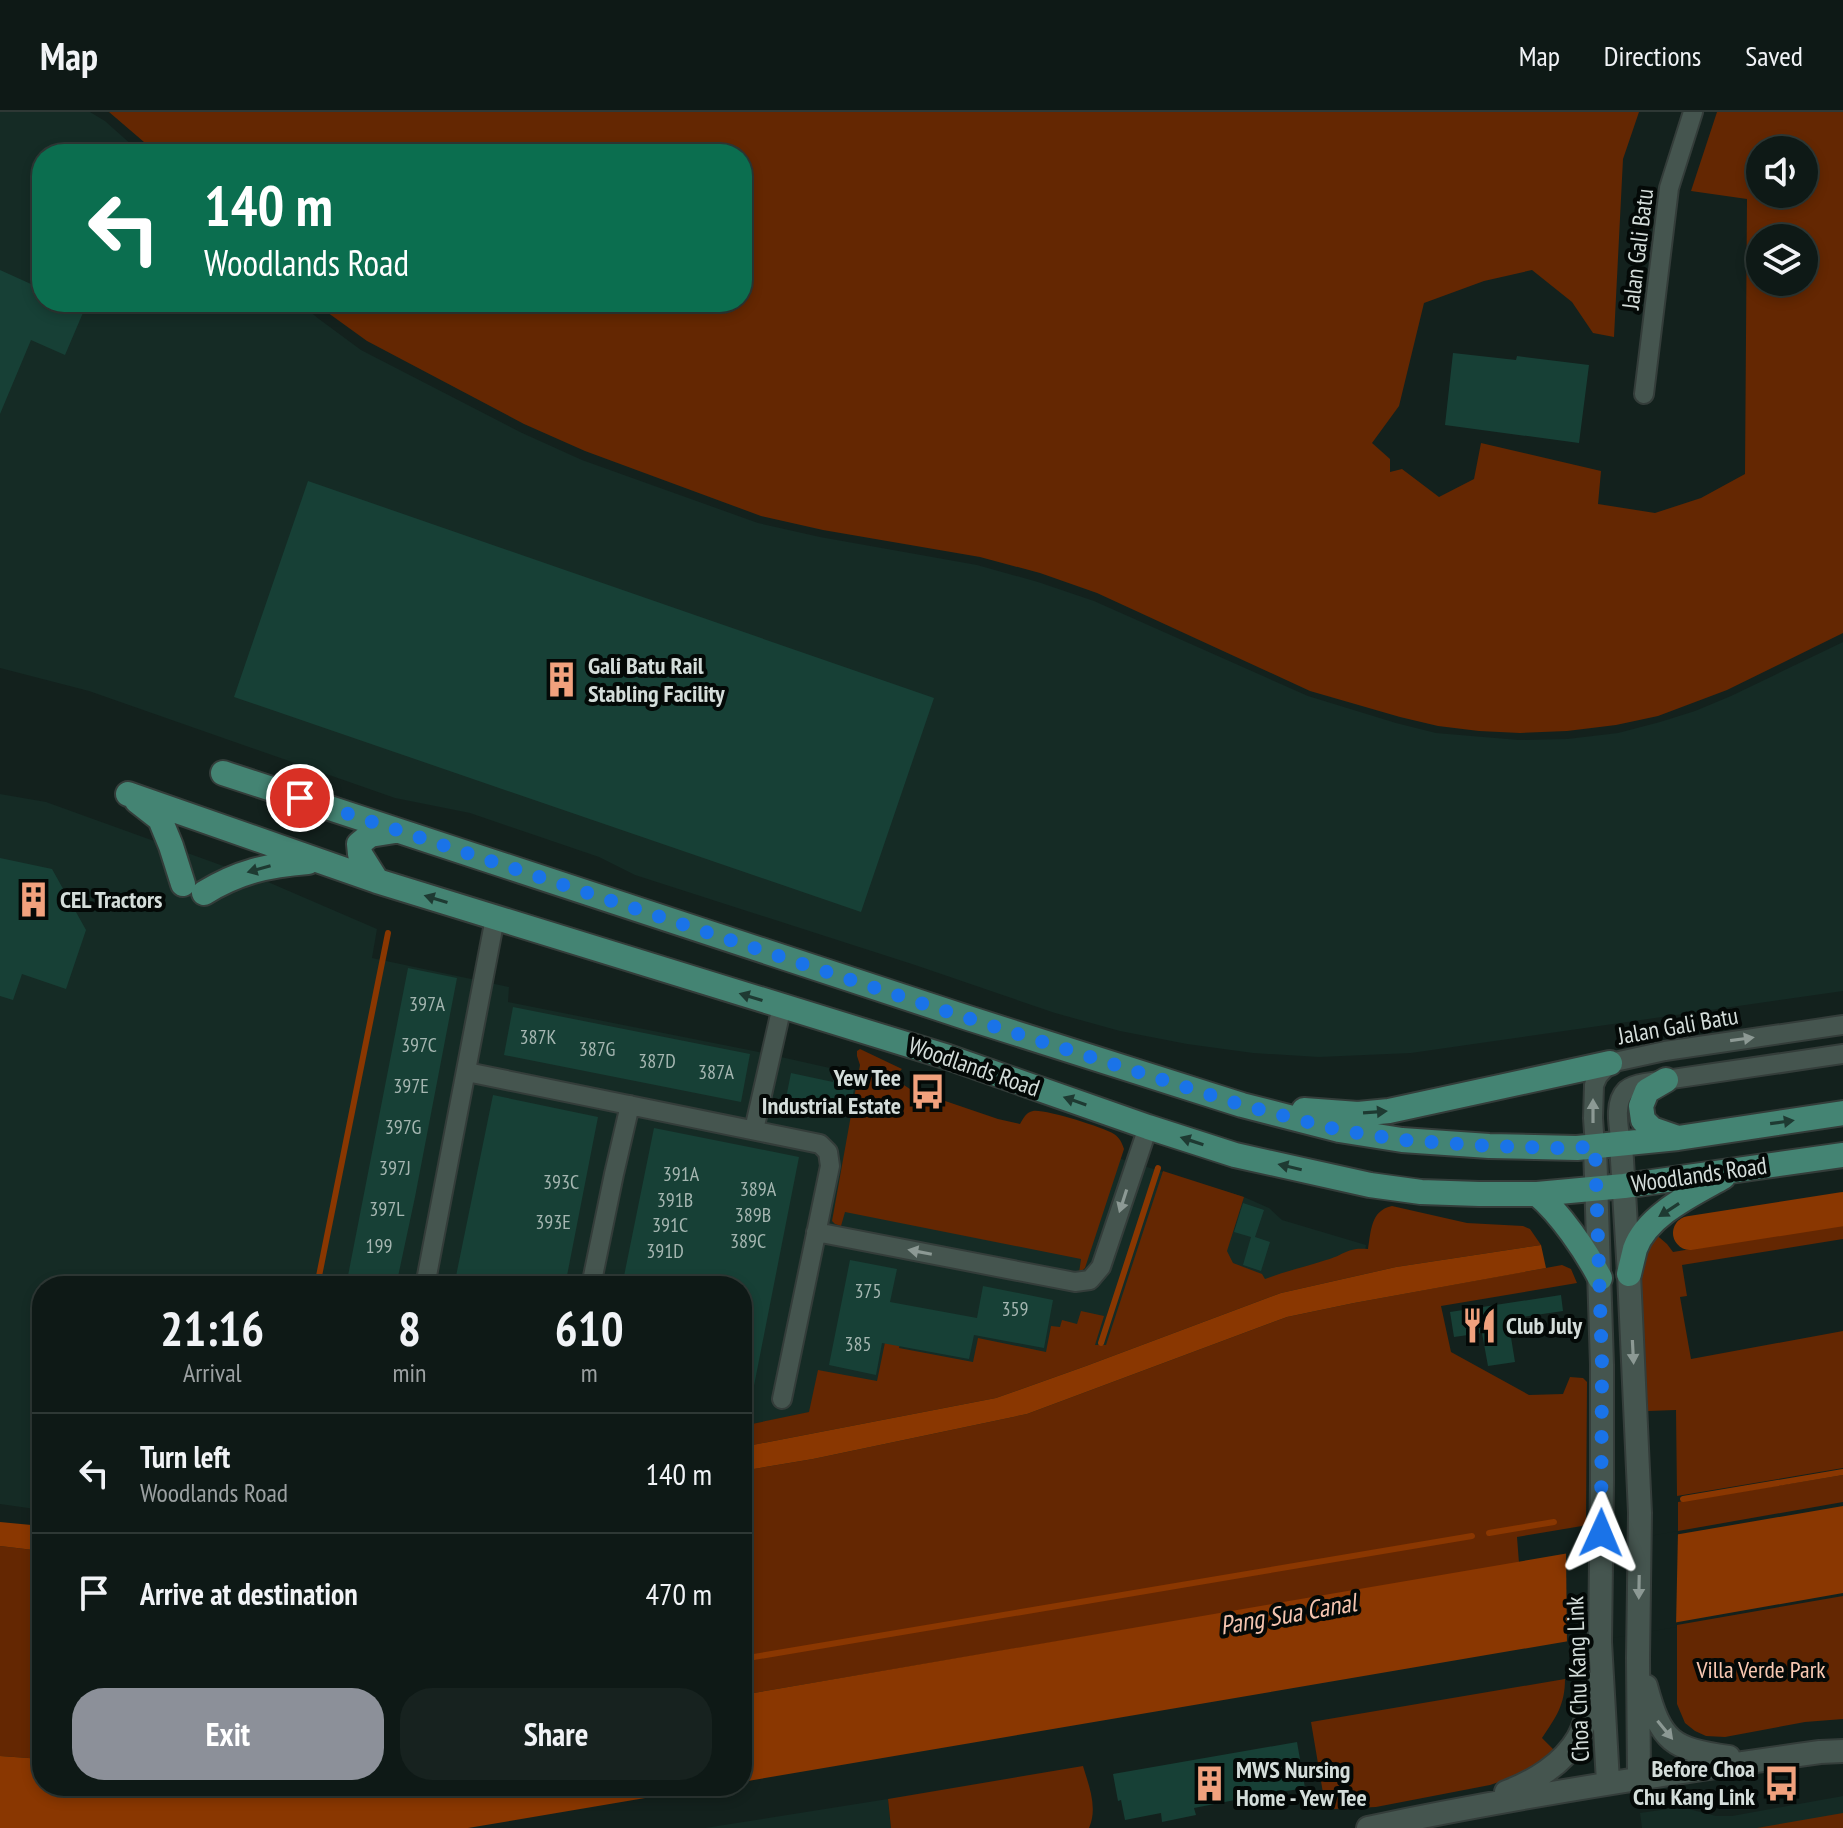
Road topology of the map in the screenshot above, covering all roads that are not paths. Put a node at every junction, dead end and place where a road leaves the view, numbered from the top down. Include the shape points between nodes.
1 (1693, 112) edge
2 (1644, 394) dead end
3 (223, 773) dead end
4 (398, 831) junction
5 (318, 861) junction
6 (377, 881) junction
7 (495, 918) junction
8 (782, 1006) junction
9 (1843, 1025) edge
10 (1843, 1054) edge
11 (1610, 1063) junction
12 (467, 1072) junction
13 (1666, 1080) junction
14 (630, 1105) junction
15 (1242, 1105) junction
16 (1843, 1113) edge
17 (1148, 1127) junction
18 (754, 1130) junction
19 (1678, 1138) junction
20 (1621, 1144) junction
21 (1595, 1147) junction
22 (1843, 1155) edge
23 (1735, 1170) junction
24 (1624, 1186) junction
25 (1596, 1190) junction
26 (1479, 1194) junction
27 (1537, 1194) junction
28 (816, 1232) junction
29 (1569, 1232) junction
30 (1629, 1274) junction
31 (427, 1276) edge
32 (593, 1276) edge
33 (1600, 1278) junction
34 (782, 1399) dead end
35 (1638, 1647) junction
36 (1600, 1648) junction
37 (1843, 1751) edge
38 (1757, 1761) junction
39 (1639, 1777) junction
40 (1608, 1782) junction
41 (1472, 1806) junction
42 (1368, 1828) edge

1 - 2 street, Jalan Gali Batu via 1669,188
3 - 4 main road, Woodlands Road
4 - 6 main road via 370,835 359,844
4 - 15 main road, Woodlands Road
5 -> 5 main road, Woodlands Road via 276,864 193,889 160,819 128,794
5 - 6 main road, Woodlands Road
7 -> 6 main road, Woodlands Road
8 -> 7 main road, Woodlands Road
7 - 12 street
17 -> 8 main road, Woodlands Road
8 - 18 street
11 -> 9 street, Jalan Gali Batu
10 - 13 street, Jalan Gali Batu
15 -> 11 main road via 1358,1114 1389,1111
21 -> 11 street, Jalan Gali Batu via 1594,1085
12 - 14 street
12 - 31 street
13 - 19 main road via 1647,1091 1643,1120
13 - 20 street, Jalan Gali Batu via 1628,1088 1620,1099
14 - 18 street
14 - 32 street
15 - 21 main road, Woodlands Road via 1402,1140
19 -> 16 main road, Woodlands Road
26 -> 17 main road, Woodlands Road via 1370,1185 1235,1155
17 -> 28 street via 1101,1267 1090,1280 1075,1282
18 - 28 street via 820,1144 828,1152 830,1166
19 - 20 main road, Woodlands Road
20 - 21 main road, Woodlands Road
20 - 24 street
21 - 25 street, Choa Chu Kang Link
22 - 23 main road, Woodlands Road
23 - 24 main road, Woodlands Road
23 -> 30 main road via 1658,1217 1636,1247
24 - 25 main road, Woodlands Road
24 - 30 street
25 - 27 main road, Woodlands Road
25 - 33 street, Choa Chu Kang Link
26 - 27 main road, Woodlands Road
26 - 29 main road via 1542,1215
27 - 29 main road
28 - 34 street
29 - 33 main road
30 -> 35 street via 1640,1538
33 - 36 street, Choa Chu Kang Link
35 -> 38 street via 1654,1715 1669,1737 1696,1753
35 - 39 street
36 - 40 street, Choa Chu Kang Link
36 - 41 street via 1577,1740 1537,1777
37 - 38 street, Choa Chu Kang Link
38 - 39 street, Choa Chu Kang Link
39 - 40 street, Choa Chu Kang Link
40 - 41 street
41 - 42 street

